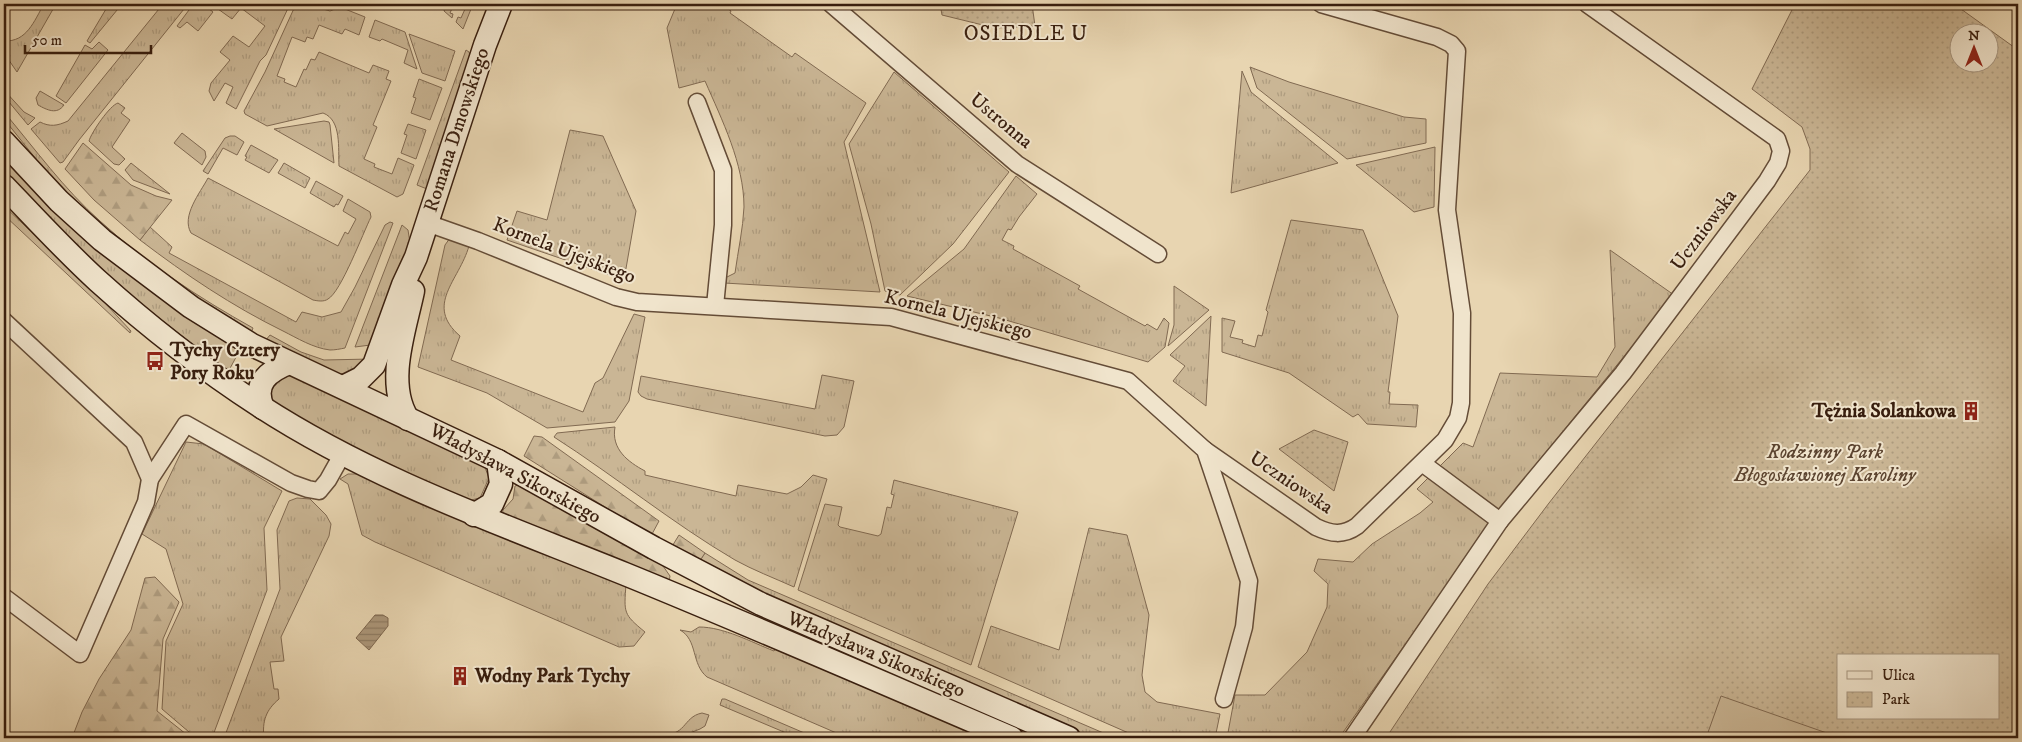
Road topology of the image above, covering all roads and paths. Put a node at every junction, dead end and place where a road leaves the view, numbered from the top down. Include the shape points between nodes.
1 (501, 4) edge
2 (831, 4) edge
3 (1321, 4) edge
4 (1587, 4) edge
5 (697, 102) dead end
6 (4, 142) edge
7 (4, 186) edge
8 (427, 223) junction
9 (1158, 254) dead end
10 (416, 257) junction
11 (715, 306) junction
12 (4, 321) edge
13 (289, 363) junction
14 (343, 388) junction
15 (263, 408) junction
16 (408, 419) junction
17 (1205, 450) junction
18 (342, 455) junction
19 (498, 461) junction
20 (1422, 463) junction
21 (150, 479) junction
22 (474, 515) junction
23 (1500, 521) junction
24 (4, 597) edge
25 (1224, 699) dead end
26 (1012, 738) edge
27 (1069, 738) edge
28 (1352, 738) edge

1 - 8 street, Romana Dmowskiego via 484,45
2 - 9 street, Ustronna via 1017,164
3 - 20 street, Uczniowska via 1437,38 1451,44 1457,51 1447,210 1462,313 1460,403 1458,418 1445,440
4 - 23 street, Uczniowska via 1777,139 1781,151 1767,181 1623,373
5 - 11 street via 723,170 723,225
6 - 13 street, Władysława Sikorskiego via 59,201 145,274 191,307
7 - 15 street, Władysława Sikorskiego via 97,280 166,339
8 - 10 street, Romana Dmowskiego
8 - 11 street, Kornela Ujejskiego via 616,297 637,302
10 - 14 street, Romana Dmowskiego via 374,366 362,378
10 - 16 street, Romana Dmowskiego via 397,383 400,403
11 - 17 street, Kornela Ujejskiego via 891,317 1128,381
12 - 21 street via 134,442
13 - 14 street, Władysława Sikorskiego
13 - 15 street via 274,369 263,381 259,398
14 - 16 street, Władysława Sikorskiego
15 - 18 street, Władysława Sikorskiego
16 - 19 street, Władysława Sikorskiego
17 - 20 street, Uczniowska via 1316,527 1338,534 1357,526
17 - 25 street, Kornela Ujejskiego via 1249,581 1244,627
18 - 21 street via 318,491 308,490 186,424
18 - 22 street, Władysława Sikorskiego
19 - 22 street via 501,484 492,504
19 - 27 street, Władysława Sikorskiego via 761,604
20 - 23 street
21 - 24 street via 146,502 80,654
22 - 26 street, Władysława Sikorskiego via 717,612
23 - 28 street, Uczniowska

